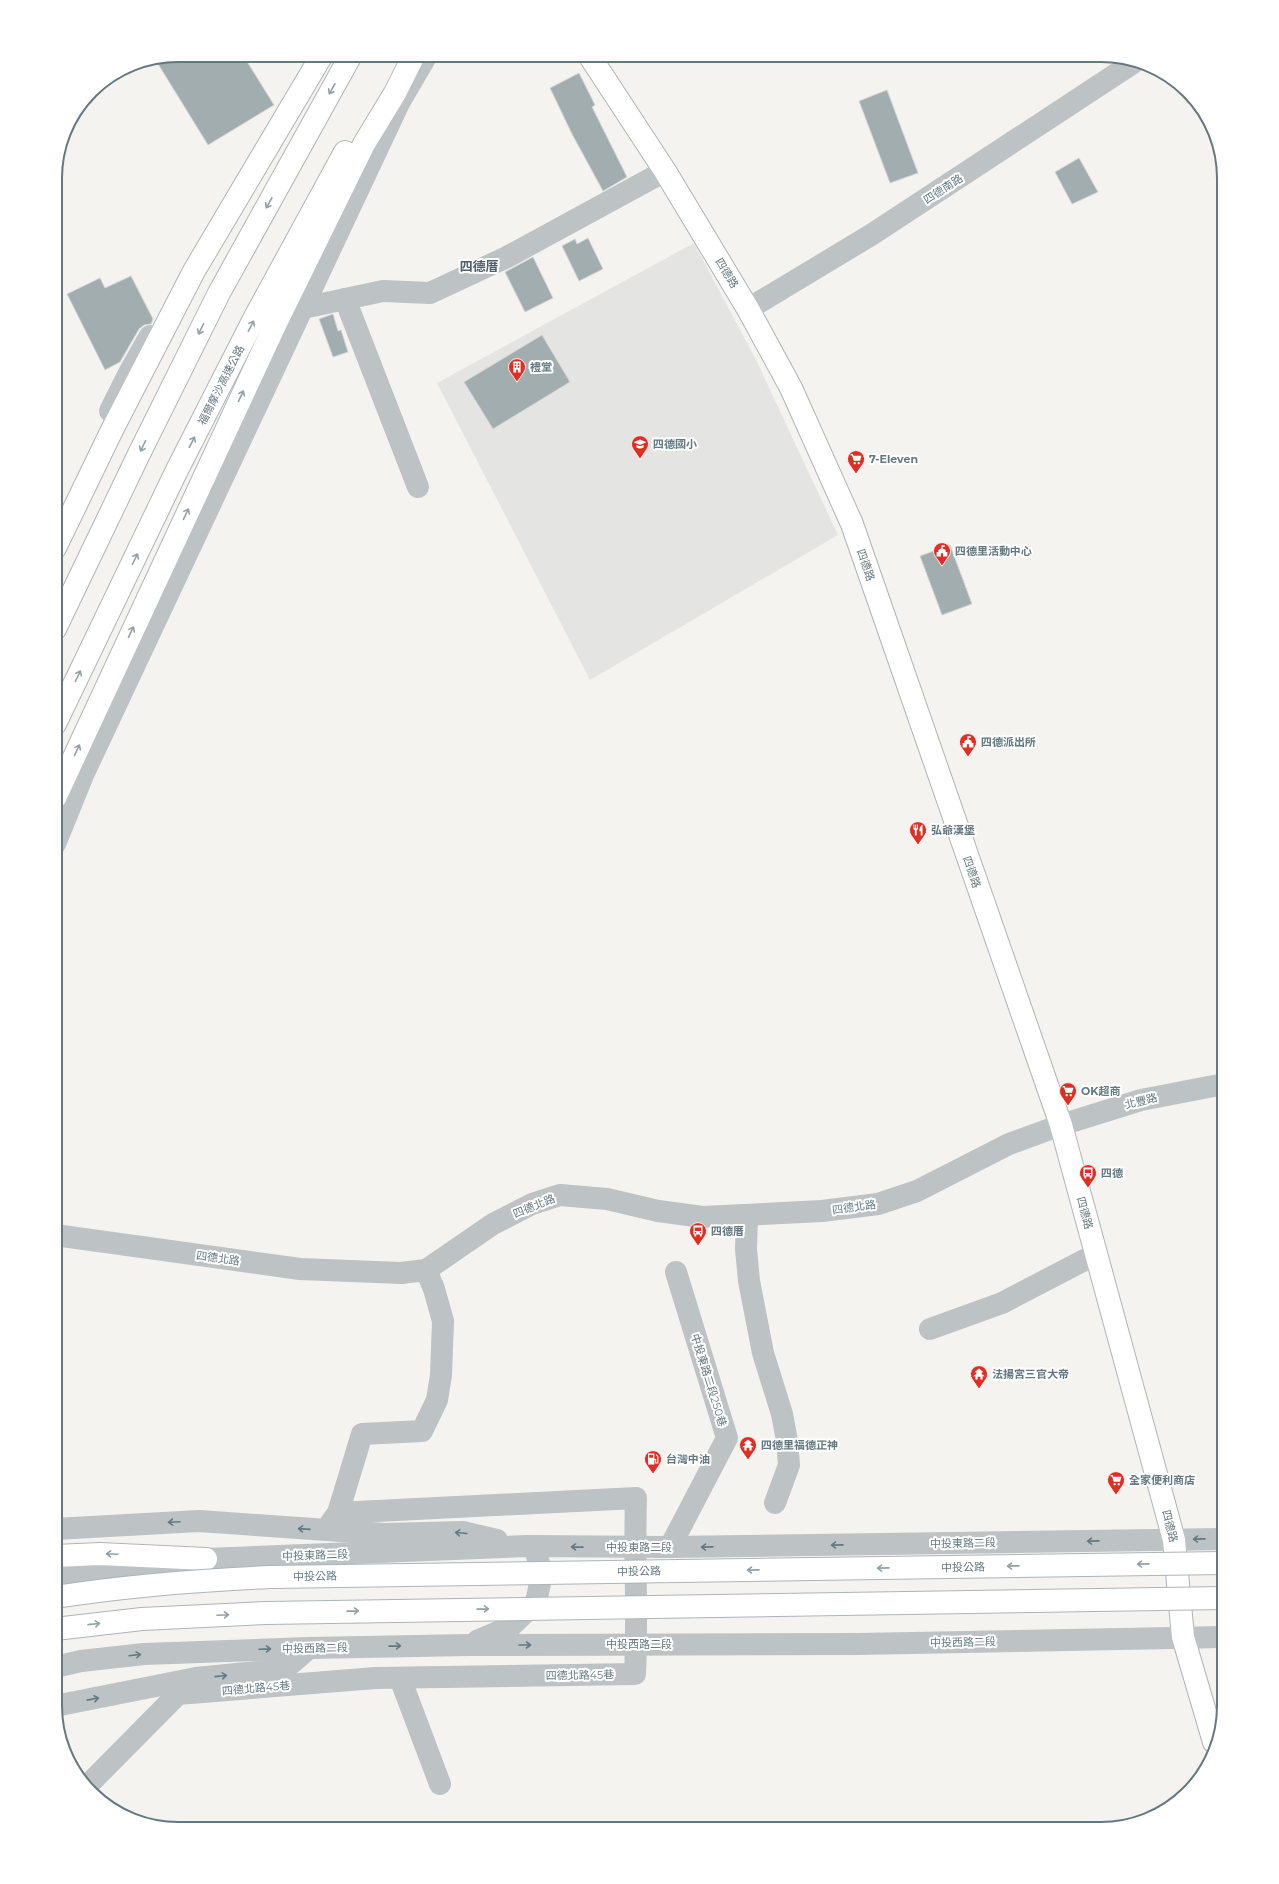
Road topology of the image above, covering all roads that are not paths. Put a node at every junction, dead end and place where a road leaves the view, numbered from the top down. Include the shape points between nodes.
1 (311, 62) edge
2 (318, 62) edge
3 (347, 62) edge
4 (398, 62) edge
5 (410, 62) edge
6 (423, 62) edge
7 (594, 62) edge
8 (1129, 65) edge
9 (665, 171) junction
10 (345, 299) junction
11 (303, 308) junction
12 (748, 309) junction
13 (418, 487) dead end
14 (62, 514) edge
15 (62, 534) edge
16 (62, 614) edge
17 (62, 709) edge
18 (62, 783) edge
19 (62, 827) edge
20 (1217, 1085) edge
21 (1061, 1125) junction
22 (747, 1215) junction
23 (62, 1236) edge
24 (1096, 1254) junction
25 (426, 1270) junction
26 (676, 1272) dead end
27 (930, 1329) dead end
28 (775, 1503) dead end
29 (332, 1522) junction
30 (62, 1529) edge
31 (1217, 1539) edge
32 (1174, 1540) junction
33 (527, 1546) junction
34 (635, 1547) junction
35 (670, 1547) junction
36 (62, 1556) edge
37 (206, 1559) junction
38 (1217, 1563) edge
39 (62, 1575) edge
40 (62, 1596) edge
41 (1217, 1598) edge
42 (62, 1628) edge
43 (1183, 1637) junction
44 (1217, 1637) edge
45 (637, 1644) junction
46 (469, 1645) junction
47 (309, 1648) junction
48 (62, 1665) edge
49 (400, 1678) junction
50 (62, 1705) edge
51 (1213, 1737) edge
52 (91, 1782) edge
53 (440, 1784) dead end

1 - 14 street via 130,371
2 - 15 main road via 194,271
3 -> 16 main road via 219,293
17 -> 4 main road, 福爾摩沙高速公路 via 177,470 255,317 353,137
18 -> 5 main road via 275,325 364,144
6 - 11 street via 399,103
7 - 9 main road, 四德路
8 - 12 street, 四德南路 via 884,228
9 - 10 street via 507,257 430,293 383,291
9 - 12 main road, 四德路
10 - 11 street
10 - 13 street
11 - 19 street via 86,768
12 - 21 main road, 四德路 via 791,388 852,524
20 - 21 street, 北豐路 via 1141,1100
21 - 22 street, 四德北路 via 1009,1144 917,1191 878,1204 822,1211
21 - 24 main road, 四德路
22 - 25 street, 四德北路 via 703,1217 658,1211 607,1199 560,1195 532,1204 492,1224
22 - 28 street via 746,1249 750,1281 763,1353 782,1414 787,1441 789,1465
23 - 25 street, 四德北路 via 300,1269 401,1273
24 - 27 street via 1002,1303
24 - 32 main road, 四德路
25 - 29 street via 442,1321 441,1375 437,1400 422,1431 362,1434
26 - 35 street, 中投東路二段250巷 via 727,1438
29 -> 30 street via 199,1521
33 -> 29 street via 463,1532 384,1534
29 - 34 street, 四德北路45巷 via 636,1498
31 -> 32 street, 中投東路二段
32 -> 35 street, 中投東路二段
32 - 43 main road, 四德路
34 -> 33 street, 中投東路二段
33 - 37 street, 中投東路二段
33 - 46 street via 538,1556 542,1574 536,1602 510,1627
34 - 35 street, 中投東路二段
34 - 45 street, 四德北路45巷
37 -> 36 main road via 100,1554
37 - 39 street, 中投東路二段
38 -> 40 main road, 中投公路, bridge via 272,1577 120,1587
42 -> 41 main road, bridge via 142,1619 266,1613
43 - 44 street, 中投西路二段
43 - 45 street, 中投西路二段
43 - 51 main road, 四德路
46 -> 45 street, 中投西路二段
45 - 49 street, 四德北路45巷 via 635,1674
47 -> 46 street, 中投西路二段
48 -> 47 street, 中投西路二段 via 144,1654
50 -> 47 street via 196,1678 285,1669
49 - 52 street, 四德北路45巷 via 178,1694
49 - 53 street

